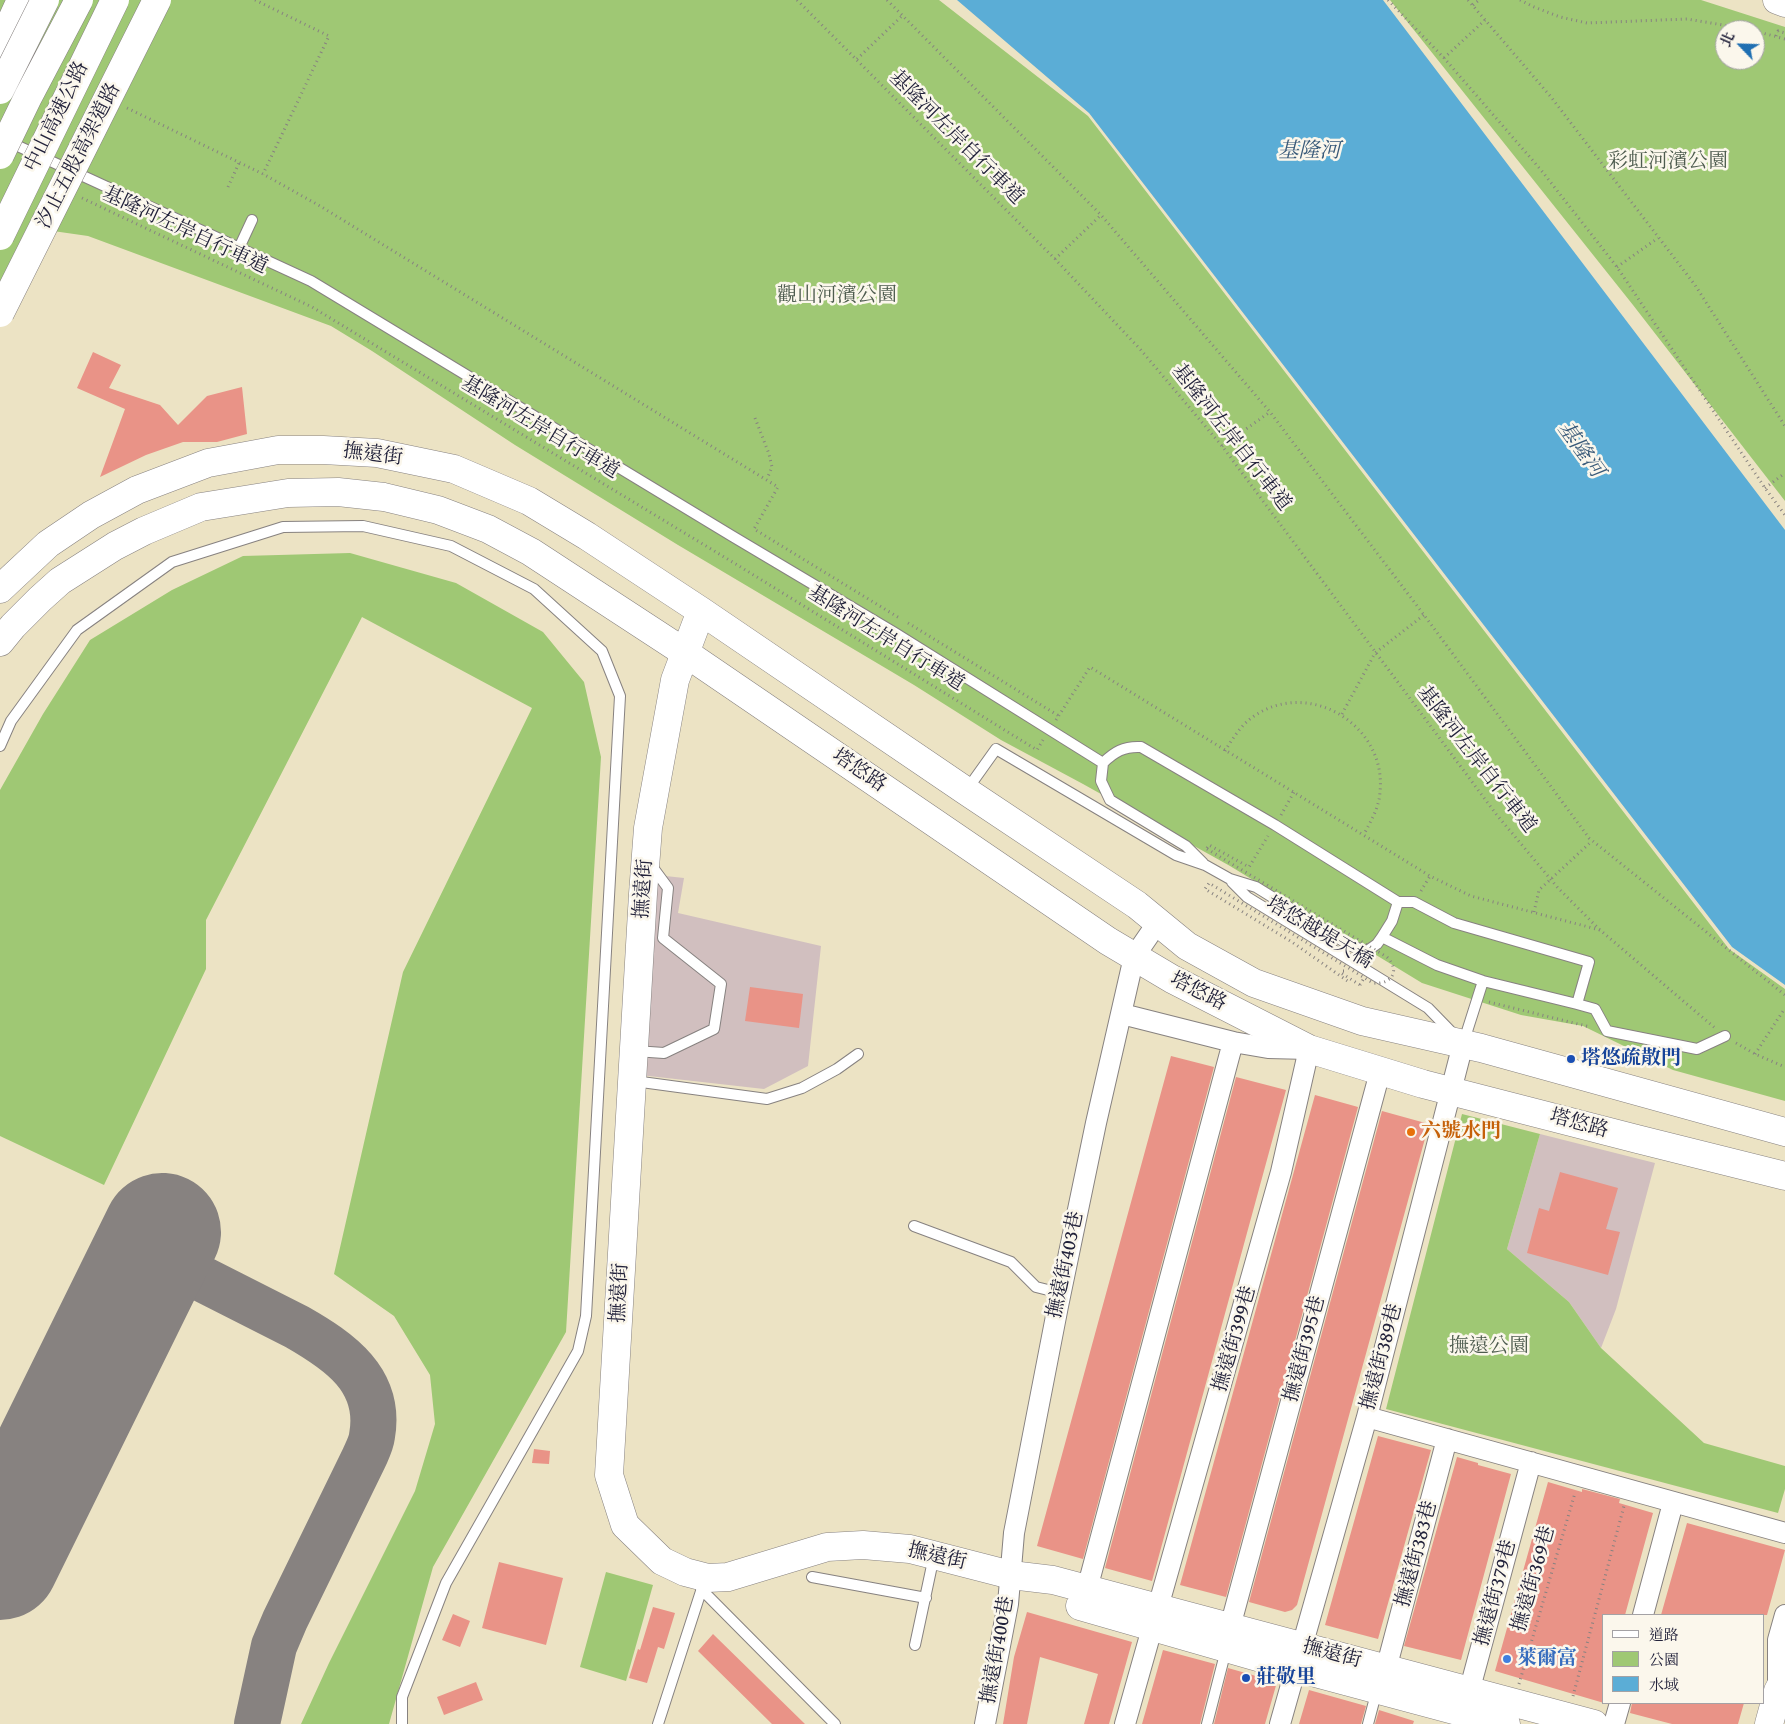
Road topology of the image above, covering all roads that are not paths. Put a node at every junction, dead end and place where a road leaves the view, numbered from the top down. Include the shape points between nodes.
1 (21, 0) edge
2 (45, 0) edge
3 (79, 0) edge
4 (115, 0) edge
5 (157, 0) edge
6 (1777, 0) edge
7 (1785, 3) edge
8 (0, 46) edge
9 (0, 90) edge
10 (0, 138) edge
11 (0, 155) edge
12 (252, 220) dead end
13 (0, 236) edge
14 (239, 248) junction
15 (0, 313) edge
16 (0, 589) edge
17 (702, 611) junction
18 (0, 642) edge
19 (684, 652) junction
20 (0, 746) edge
21 (1103, 764) junction
22 (966, 791) junction
23 (646, 858) junction
24 (1206, 865) junction
25 (1230, 879) junction
26 (1398, 902) junction
27 (1158, 922) junction
28 (1382, 937) junction
29 (1134, 957) junction
30 (1484, 981) junction
31 (1577, 1004) junction
32 (1122, 1014) junction
33 (1725, 1036) road end
34 (1233, 1042) junction
35 (1463, 1044) junction
36 (1309, 1049) junction
37 (634, 1051) junction
38 (858, 1054) dead end
39 (1380, 1072) junction
40 (632, 1081) junction
41 (1451, 1091) junction
42 (1785, 1132) edge
43 (1785, 1176) edge
44 (914, 1226) dead end
45 (1060, 1293) junction
46 (1366, 1417) junction
47 (1447, 1439) junction
48 (1531, 1462) junction
49 (1674, 1503) junction
50 (1785, 1533) edge
51 (934, 1555) junction
52 (1011, 1576) junction
53 (812, 1577) dead end
54 (704, 1583) junction
55 (1087, 1589) junction
56 (926, 1598) junction
57 (1643, 1614) edge
58 (1785, 1615) edge
59 (1155, 1617) junction
60 (1228, 1638) junction
61 (915, 1645) dead end
62 (1298, 1657) junction
63 (1382, 1679) junction
64 (1782, 1684) edge
65 (1620, 1704) edge
66 (1464, 1709) edge
67 (402, 1724) edge
68 (658, 1724) edge
69 (835, 1724) edge
70 (985, 1724) edge
71 (1125, 1724) edge
72 (1207, 1724) edge
73 (1280, 1724) edge
74 (1368, 1724) edge
75 (1506, 1724) edge
76 (1594, 1724) edge
77 (1614, 1724) edge
78 (1769, 1724) edge

1 - 8 main road
2 - 9 main road, bridge
3 - 11 main road, 中山高速公路, bridge
4 - 13 main road, 中山高速公路, bridge
5 - 15 main road, 汐止五股高架道路, bridge
6 - 7 main road
10 - 14 lane
12 - 14 lane
14 - 21 lane via 330,292 895,633
16 - 17 main road, 撫遠街 via 48,544 91,514 137,490 208,463 278,450 324,450 378,453 454,469 529,501
17 - 19 main road, 撫遠街
17 - 22 main road, 塔悠路
18 - 19 main road, 撫遠街 via 60,582 115,546 176,516 201,507 288,493 338,492 384,497 438,510 488,529 531,552
19 - 23 main road, 撫遠街 via 675,680 648,828
19 - 29 main road, 塔悠路
20 - 67 lane via 11,721 77,630 172,562 283,527 362,526 451,546 534,589 602,651 620,696 586,1316 578,1351 446,1583 402,1696
21 - 24 lane via 1101,781 1110,800 1186,846
21 - 26 lane via 1123,748 1141,747
22 - 24 lane via 996,749 1176,855
22 - 27 main road, 塔悠路
23 - 37 main road, 撫遠街
23 - 37 lane via 668,888 663,938 720,984 714,1029 664,1053
24 - 25 lane
25 - 28 lane via 1256,887 1351,946 1367,951
25 - 35 lane via 1248,897 1428,1008
26 - 28 lane
26 - 31 lane via 1414,902 1454,923 1589,962
27 - 29 street
27 - 35 main road, 塔悠路 via 1187,946 1254,984 1362,1021
28 - 30 lane via 1438,964
29 - 32 street, 撫遠街403巷
29 - 36 main road, 塔悠路
30 - 31 lane
30 - 35 lane
31 - 33 lane via 1595,1009 1607,1031 1697,1049
32 - 34 street
32 - 45 street, 撫遠街403巷
34 - 36 street via 1268,1048
34 - 55 street
35 - 41 street, 撫遠街389巷
35 - 42 main road, 塔悠路
36 - 39 main road, 塔悠路
36 - 59 street, 撫遠街399巷 via 1282,1172
37 - 40 main road, 撫遠街
38 - 40 lane via 802,1088 766,1099
39 - 41 main road, 塔悠路
39 - 60 street, 撫遠街395巷
40 - 54 main road, 撫遠街 via 609,1475 625,1525 662,1562
41 - 43 main road, 塔悠路
41 - 46 street, 撫遠街389巷
44 - 45 lane via 1011,1262 1036,1287
45 - 52 street, 撫遠街403巷 via 1014,1533
46 - 47 street
46 - 62 street, 撫遠街389巷
47 - 48 street
47 - 63 street, 撫遠街383巷
48 - 49 street
48 - 66 street, 撫遠街379巷
49 - 50 street
49 - 57 street
51 - 52 main road, 撫遠街
51 - 54 main road, 撫遠街 via 910,1549 863,1545 828,1547
51 - 56 lane
52 - 55 main road, 撫遠街 via 1045,1578
52 - 59 main road, 撫遠街 via 1051,1598
52 - 70 street, 撫遠街400巷
53 - 56 lane
54 - 68 lane
54 - 69 lane
55 - 59 main road, 撫遠街
56 - 61 lane
58 - 64 street via 1778,1640
59 - 60 main road, 撫遠街
59 - 71 street
60 - 62 main road, 撫遠街
60 - 72 lane
62 - 63 main road, 撫遠街
62 - 73 street, 撫遠街389巷
63 - 66 main road, 撫遠街
63 - 74 lane
64 - 78 main road
65 - 77 street
66 - 75 main road, 撫遠街
66 - 76 main road, 撫遠街

